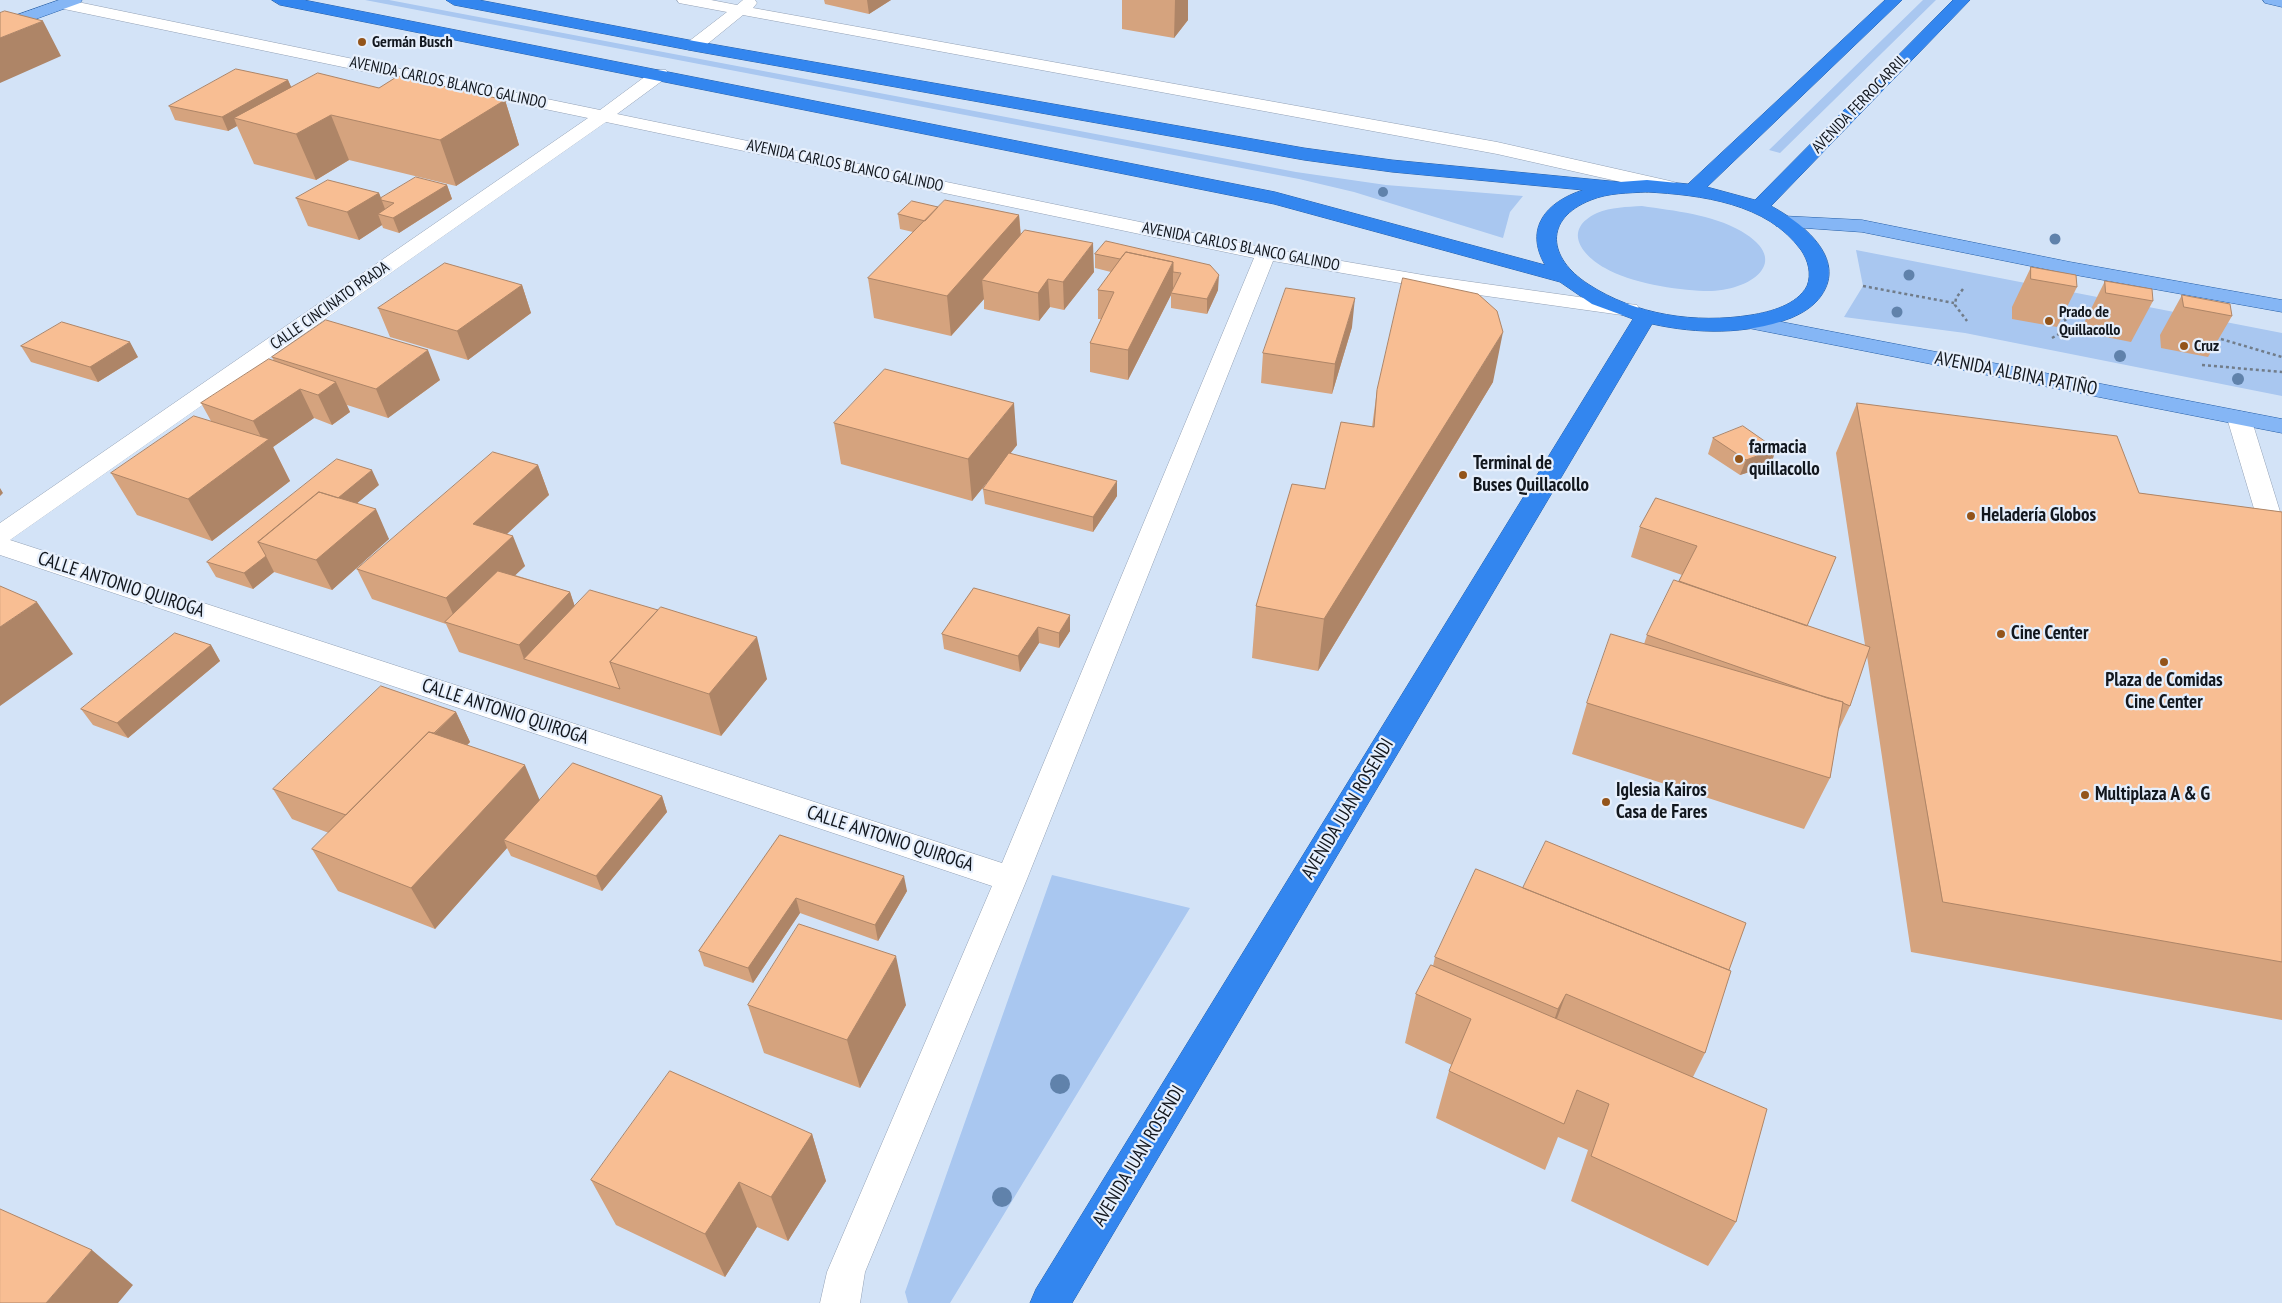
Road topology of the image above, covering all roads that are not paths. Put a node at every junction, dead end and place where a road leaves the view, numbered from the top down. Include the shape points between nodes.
1 (280, 0) edge
2 (454, 0) edge
3 (685, 0) edge
4 (1894, 0) edge
5 (1962, 0) edge
6 (2271, 0) edge
7 (69, 2) edge
8 (2282, 2) edge
9 (746, 5) edge
10 (0, 10) edge
11 (27, 17) junction
12 (0, 27) edge
13 (694, 46) junction
14 (660, 74) junction
15 (603, 116) junction
16 (1670, 187) junction
17 (1617, 188) junction
18 (1693, 190) junction
19 (1758, 208) junction
20 (1783, 222) junction
21 (1266, 254) junction
22 (1568, 278) junction
23 (2282, 306) edge
24 (1637, 313) junction
25 (1751, 322) junction
26 (2239, 418) junction
27 (2282, 426) edge
28 (0, 535) edge
29 (0, 546) edge
30 (2282, 559) edge
31 (1011, 879) junction
32 (840, 1303) edge
33 (1050, 1303) edge

1 - 14 highway
2 - 13 highway
3 - 9 street
4 - 18 highway
5 - 19 highway, AVENIDA FERROCARRIL
6 - 8 main road
7 - 11 main road
7 - 15 street, AVENIDA CARLOS BLANCO GALINDO
9 - 13 street
9 - 16 street via 1487,147
10 - 11 main road
11 - 12 main road
13 - 17 highway via 1304,154
14 - 15 street, CALLE CINCINATO PRADA
14 - 22 highway via 1275,198
15 - 21 street, AVENIDA CARLOS BLANCO GALINDO
15 - 28 street, CALLE CINCINATO PRADA
16 - 17 highway
16 - 18 highway
17 - 22 highway via 1571,201 1552,216 1546,226 1544,235 1549,257
18 - 19 highway via 1728,197
19 - 20 highway
20 - 23 main road via 1862,226
20 - 25 highway via 1810,247 1817,260 1820,273 1817,286 1794,309
21 - 24 street, AVENIDA CARLOS BLANCO GALINDO
21 - 31 street
22 - 24 highway via 1595,297
24 - 25 highway via 1704,325
24 - 33 highway, AVENIDA JUAN ROSENDI
25 - 26 main road, AVENIDA ALBINA PATIÑO
26 - 27 main road, AVENIDA ALBINA PATIÑO
26 - 30 street
29 - 31 street, CALLE ANTONIO QUIROGA
31 - 32 street via 846,1272

